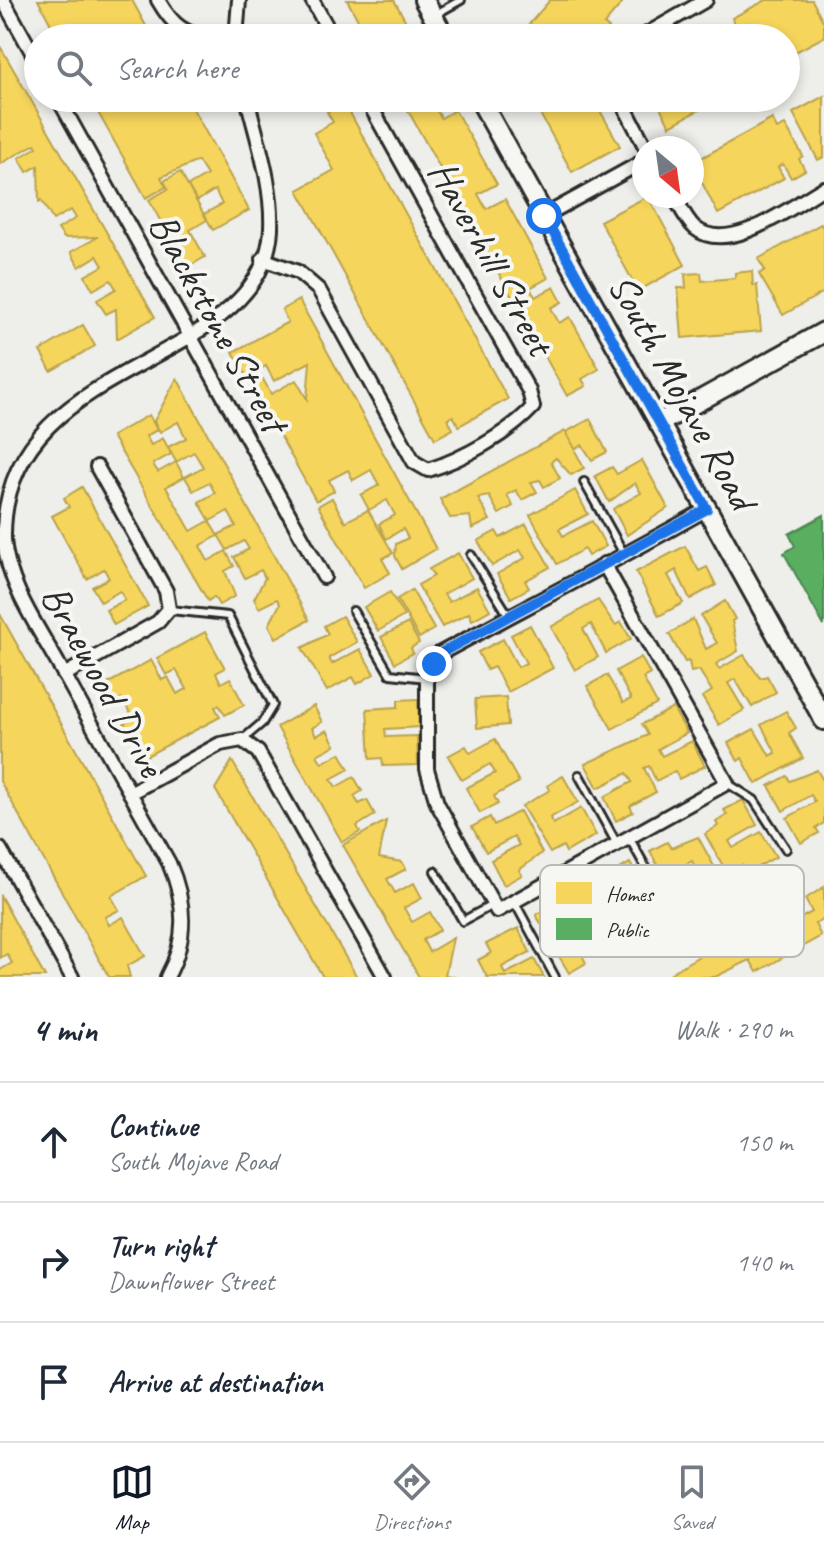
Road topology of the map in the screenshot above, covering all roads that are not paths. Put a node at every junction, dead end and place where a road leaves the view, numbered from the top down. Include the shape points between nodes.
1 (3, 0) edge
2 (158, 0) edge
3 (239, 0) edge
4 (312, 0) edge
5 (461, 0) edge
6 (706, 0) edge
7 (428, 8) edge
8 (174, 24) edge
9 (237, 24) edge
10 (325, 24) edge
11 (664, 24) edge
12 (24, 38) edge
13 (66, 112) edge
14 (250, 112) edge
15 (374, 112) edge
16 (487, 112) edge
17 (627, 112) edge
18 (640, 136) edge
19 (632, 168) edge
20 (824, 188) edge
21 (682, 208) edge
22 (544, 216) junction
23 (263, 259) junction
24 (824, 332) edge
25 (189, 334) junction
26 (659, 423) junction
27 (97, 467) dead end
28 (584, 482) dead end
29 (3, 494) edge
30 (707, 509) junction
31 (624, 554) junction
32 (471, 555) dead end
33 (604, 564) junction
34 (324, 577) dead end
35 (169, 609) junction
36 (353, 611) dead end
37 (509, 616) junction
38 (64, 675) junction
39 (427, 678) junction
40 (824, 720) edge
41 (242, 740) junction
42 (579, 775) dead end
43 (727, 783) junction
44 (130, 793) junction
45 (623, 840) junction
46 (0, 849) edge
47 (786, 849) dead end
48 (578, 865) edge
49 (640, 865) edge
50 (435, 871) dead end
51 (540, 886) edge
52 (514, 901) junction
53 (496, 907) junction
54 (540, 949) edge
55 (544, 957) edge
56 (72, 977) edge
57 (167, 977) edge
58 (385, 977) edge
59 (555, 977) edge

1 - 12 street
2 - 8 street
3 - 9 street
4 - 10 street
5 - 7 lane
6 - 11 street
13 - 25 street, Blackstone Street
14 - 23 street, Braewood Drive via 269,186 271,231
15 - 23 street, Haverhill Street via 529,391 533,407 521,420 428,470 414,462 319,290 298,272
16 - 22 street, South Mojave Road
17 - 18 street
19 - 22 street
20 - 21 street via 730,238 709,237 693,226
22 - 26 street, South Mojave Road
23 - 25 street, Braewood Drive via 236,303
24 - 26 street
25 - 29 street, Braewood Drive via 71,400 33,435
25 - 34 street, Blackstone Street
26 - 30 street, South Mojave Road
27 - 35 street via 166,591
28 - 31 lane
29 - 38 street, Braewood Drive via 9,566
30 - 31 street
30 - 40 street, South Mojave Road
31 - 33 street
32 - 37 lane
33 - 37 street
33 - 43 street
35 - 38 street via 158,622
35 - 41 lane via 228,616 273,705
36 - 39 lane via 390,674
37 - 39 street via 439,654
38 - 44 street, Braewood Drive
39 - 53 street via 427,769 437,803
41 - 44 street via 220,744
41 - 58 street via 258,752
42 - 45 lane
43 - 45 street
43 - 47 lane via 754,800
44 - 57 street, Braewood Drive via 181,890 184,916 178,957
45 - 48 street
45 - 49 lane
46 - 56 street
50 - 53 lane via 463,921
51 - 52 street
52 - 53 street
52 - 54 lane
55 - 59 lane

